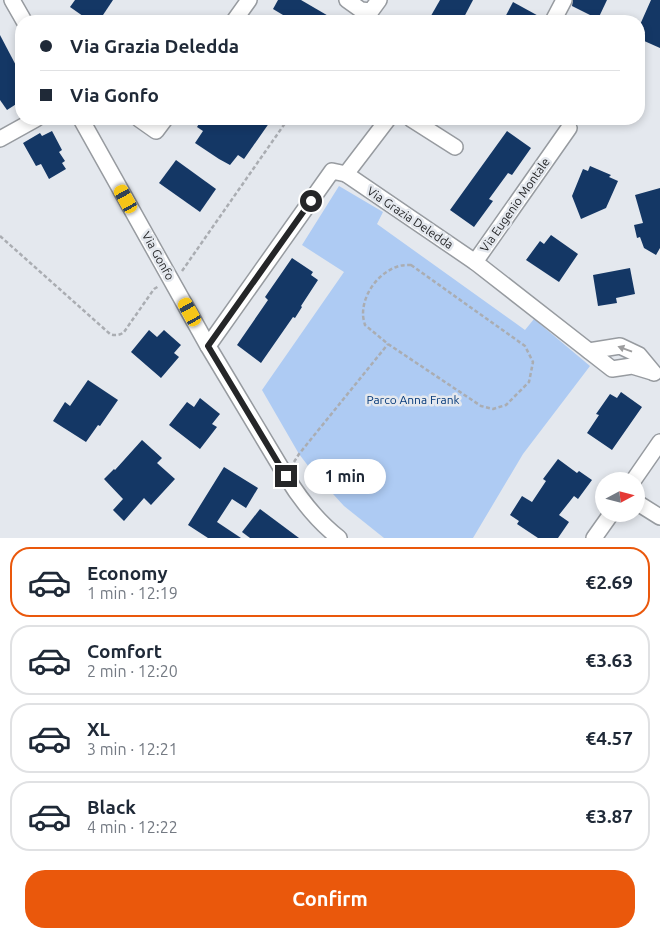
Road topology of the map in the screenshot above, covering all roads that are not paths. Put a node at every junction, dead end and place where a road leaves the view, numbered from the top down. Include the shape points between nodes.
1 (12, 0) edge
2 (249, 0) edge
3 (347, 0) edge
4 (379, 0) edge
5 (564, 0) edge
6 (21, 15) edge
7 (238, 15) edge
8 (556, 15) edge
9 (25, 125) edge
10 (84, 125) edge
11 (148, 125) edge
12 (160, 125) edge
13 (383, 125) edge
14 (420, 125) edge
15 (569, 128) dead end
16 (0, 139) edge
17 (455, 147) dead end
18 (346, 174) junction
19 (475, 262) junction
20 (208, 346) junction
21 (589, 351) junction
22 (656, 374) edge
23 (660, 442) edge
24 (639, 472) edge
25 (645, 508) edge
26 (660, 517) edge
27 (605, 522) edge
28 (339, 538) edge
29 (594, 538) edge

1 - 6 street
2 - 7 street
3 - 4 street via 361,10 371,11
5 - 8 street
9 - 16 street
10 - 20 street, Via Gonfo
11 - 12 street via 156,131
13 - 18 street
14 - 17 street
15 - 19 street, Via Eugenio Montale
18 - 19 street, Via Grazia Deledda
18 - 20 street via 332,171
19 - 21 street, Via Eugenio Montale
20 - 28 street, Via Gonfo via 296,493
21 - 22 street, Via Eugenio Montale via 612,370 632,366
22 -> 21 street, Via Eugenio Montale via 638,355 620,346
23 - 24 street
25 - 26 street
27 - 29 street

